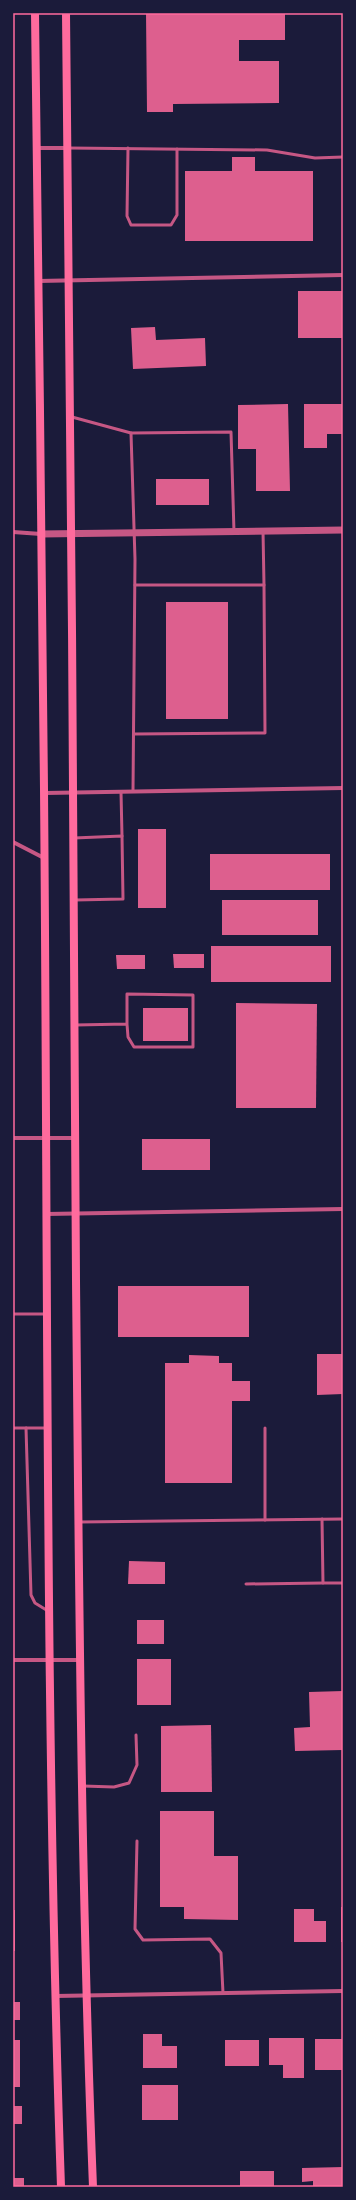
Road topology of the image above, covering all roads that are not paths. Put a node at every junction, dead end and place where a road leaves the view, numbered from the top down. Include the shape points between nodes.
1 (35, 13) edge
2 (66, 13) edge
3 (36, 148) junction
4 (68, 148) junction
5 (128, 148) junction
6 (177, 149) junction
7 (343, 157) edge
8 (343, 275) edge
9 (69, 280) junction
10 (38, 281) junction
11 (70, 417) junction
12 (131, 433) junction
13 (343, 530) edge
14 (263, 531) junction
15 (13, 532) edge
16 (234, 532) junction
17 (134, 533) junction
18 (41, 534) junction
19 (72, 534) junction
20 (135, 585) junction
21 (264, 585) junction
22 (134, 734) junction
23 (343, 788) edge
24 (133, 791) junction
25 (121, 792) junction
26 (44, 793) junction
27 (72, 793) junction
28 (122, 836) junction
29 (73, 838) junction
30 (13, 842) edge
31 (44, 858) junction
32 (73, 900) junction
33 (127, 1024) junction
34 (74, 1025) junction
35 (13, 1138) edge
36 (46, 1138) junction
37 (75, 1138) junction
38 (343, 1209) edge
39 (76, 1213) junction
40 (46, 1214) junction
41 (13, 1314) edge
42 (47, 1314) junction
43 (13, 1428) edge
44 (26, 1428) junction
45 (48, 1428) junction
46 (265, 1428) dead end
47 (322, 1519) junction
48 (343, 1519) edge
49 (265, 1520) junction
50 (78, 1522) junction
51 (323, 1583) junction
52 (343, 1583) edge
53 (246, 1584) dead end
54 (49, 1612) junction
55 (13, 1660) edge
56 (49, 1660) junction
57 (79, 1660) junction
58 (136, 1735) dead end
59 (82, 1786) junction
60 (137, 1841) dead end
61 (343, 1990) edge
62 (223, 1993) junction
63 (55, 1996) junction
64 (85, 1996) junction
65 (61, 2187) edge
66 (93, 2187) edge

1 - 3 main road
2 - 4 main road
3 - 4 street
3 - 10 main road
4 - 5 lane
4 - 9 main road
5 - 6 lane
5 - 6 lane via 127,216 131,225 171,225 177,216
6 - 7 lane via 267,150 315,158
8 - 9 street
9 - 10 street
9 - 11 main road
10 - 18 main road
11 - 12 lane
11 - 19 main road
12 - 16 lane via 231,432
12 - 17 lane
13 - 14 street
14 - 16 street
14 - 21 lane
15 - 18 street
16 - 17 street
17 - 19 street
17 - 20 lane
18 - 19 street
18 - 26 main road
19 - 27 main road
20 - 21 lane
20 - 22 lane
21 - 22 lane via 265,732
22 - 24 lane
23 - 24 street
24 - 25 street
25 - 27 street
25 - 28 lane
26 - 27 street
26 - 31 main road
27 - 29 main road
28 - 29 lane
28 - 32 lane via 123,899
29 - 32 main road
30 - 31 street
31 - 36 main road
32 - 34 main road
33 - 33 lane via 128,1037 134,1048 193,1048 193,995 128,994
33 - 34 lane
34 - 37 main road
35 - 36 street
36 - 37 street
36 - 40 main road
37 - 39 main road
38 - 39 street
39 - 40 street
39 - 50 main road
40 - 42 main road
41 - 42 lane
42 - 45 main road
43 - 44 lane
44 - 45 lane
44 - 54 lane via 31,1595 35,1604
45 - 54 main road
46 - 49 lane
47 - 48 lane
47 - 49 lane
47 - 51 lane
49 - 50 lane
50 - 57 main road
51 - 52 lane
51 - 53 lane
54 - 56 main road
55 - 56 street
56 - 57 street
56 - 63 main road
57 - 59 main road
58 - 59 lane via 137,1764 128,1783 114,1788
59 - 64 main road
60 - 62 lane via 135,1929 143,1940 210,1939 221,1953
61 - 62 street
62 - 64 street
63 - 64 street
63 - 65 main road
64 - 66 main road

